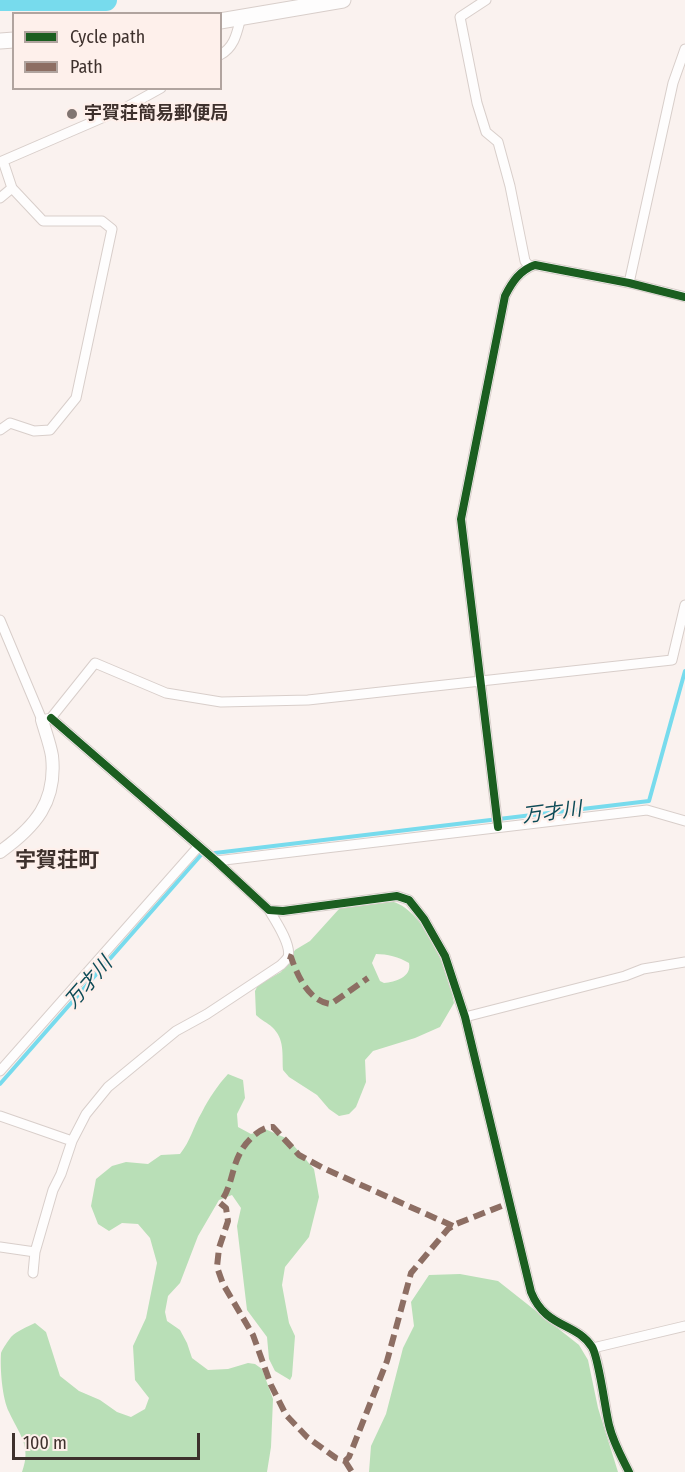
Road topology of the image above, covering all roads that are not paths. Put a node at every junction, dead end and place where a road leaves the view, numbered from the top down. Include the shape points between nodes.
1 (343, 0) edge
2 (486, 0) edge
3 (241, 17) junction
4 (222, 21) edge
5 (685, 49) edge
6 (222, 54) edge
7 (156, 90) edge
8 (2, 162) edge
9 (12, 188) junction
10 (0, 198) edge
11 (530, 267) junction
12 (629, 283) junction
13 (685, 297) edge
14 (0, 430) edge
15 (685, 605) edge
16 (0, 620) edge
17 (480, 681) junction
18 (46, 719) junction
19 (498, 821) junction
20 (685, 821) edge
21 (198, 847) junction
22 (0, 852) edge
23 (216, 861) junction
24 (268, 910) junction
25 (685, 962) edge
26 (465, 1017) junction
27 (0, 1071) edge
28 (0, 1116) edge
29 (72, 1141) junction
30 (0, 1247) edge
31 (36, 1252) junction
32 (33, 1273) dead end
33 (685, 1326) edge
34 (593, 1348) junction
35 (629, 1472) edge

1 - 3 main road
2 - 11 street via 460,17 477,104 486,132 498,142 525,261
3 - 4 main road
3 - 6 street via 236,36
5 - 12 street via 673,83
7 - 8 street via 125,108
8 - 9 street
9 - 10 street
9 - 14 street via 43,221 102,221 112,229 76,398 50,430 34,431 10,423
11 - 12 street via 544,265
11 - 17 street via 516,278 505,296 461,519
12 - 13 street
15 - 17 street via 672,660
16 - 18 street
17 - 18 street via 308,700 221,702 166,693 95,663
17 - 19 street
18 - 21 street
18 - 22 street via 52,755 47,797 27,832
19 - 20 street via 647,810
19 - 23 street
21 - 23 street
21 - 27 street
23 - 24 street
24 - 26 street via 388,896 407,898 445,956
24 - 29 street via 288,949 281,965 176,1030 108,1087 86,1114
25 - 26 street via 643,969
26 - 34 street via 531,1292 546,1316
28 - 29 street
29 - 31 street
30 - 31 street
31 - 32 street
33 - 34 street
34 - 35 street via 614,1444

